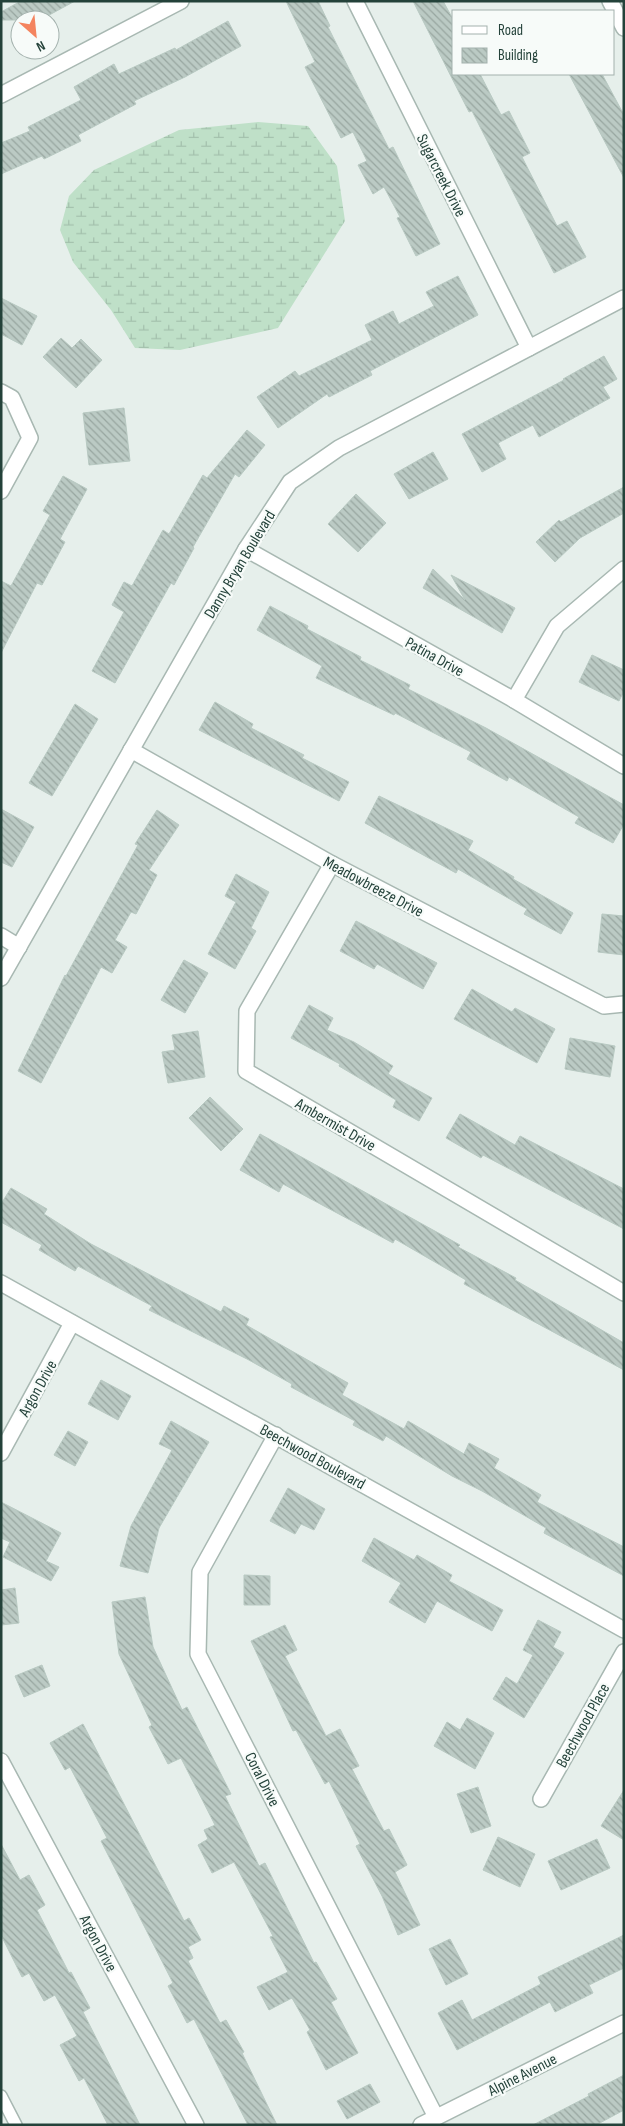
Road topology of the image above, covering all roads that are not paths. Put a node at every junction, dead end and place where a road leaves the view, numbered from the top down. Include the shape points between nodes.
1 (181, 1) edge
2 (355, 1) edge
3 (615, 11) edge
4 (624, 28) edge
5 (1, 95) edge
6 (624, 298) edge
7 (529, 348) junction
8 (1, 392) edge
9 (1, 491) edge
10 (246, 549) junction
11 (624, 569) edge
12 (514, 700) junction
13 (131, 750) junction
14 (624, 766) edge
15 (332, 864) junction
16 (1, 936) edge
17 (19, 947) junction
18 (1, 978) edge
19 (624, 1004) edge
20 (1, 1283) edge
21 (624, 1292) edge
22 (72, 1323) junction
23 (276, 1435) junction
24 (1, 1453) edge
25 (624, 1630) edge
26 (624, 1652) edge
27 (1, 1761) edge
28 (541, 1799) dead end
29 (624, 2023) edge
30 (1, 2096) edge
31 (436, 2117) junction
32 (16, 2125) edge
33 (196, 2125) edge
34 (421, 2125) edge

1 - 5 street
2 - 7 street, Sugarcreek Drive
3 - 4 street
6 - 7 street, Danny Bryan Boulevard
7 - 10 street, Danny Bryan Boulevard via 338,448 290,482
8 - 9 street via 12,398 30,438
10 - 12 street, Patina Drive
10 - 13 street, Danny Bryan Boulevard
11 - 12 street via 557,626
12 - 14 street, Patina Drive
13 - 15 street, Meadowbreeze Drive
13 - 17 street, Danny Bryan Boulevard
15 - 19 street, Meadowbreeze Drive via 604,1006
15 - 21 street, Ambermist Drive via 247,1011 246,1071
16 - 17 street
17 - 18 street, Danny Bryan Boulevard
20 - 22 street, Beechwood Boulevard
22 - 23 street, Beechwood Boulevard
22 - 24 street, Argon Drive
23 - 25 street, Beechwood Boulevard
23 - 31 street, Coral Drive via 200,1572 198,1654
26 - 28 street, Beechwood Place
27 - 33 street, Argon Drive
29 - 31 street, Alpine Avenue
30 - 32 lane
31 - 34 street, Alpine Avenue

